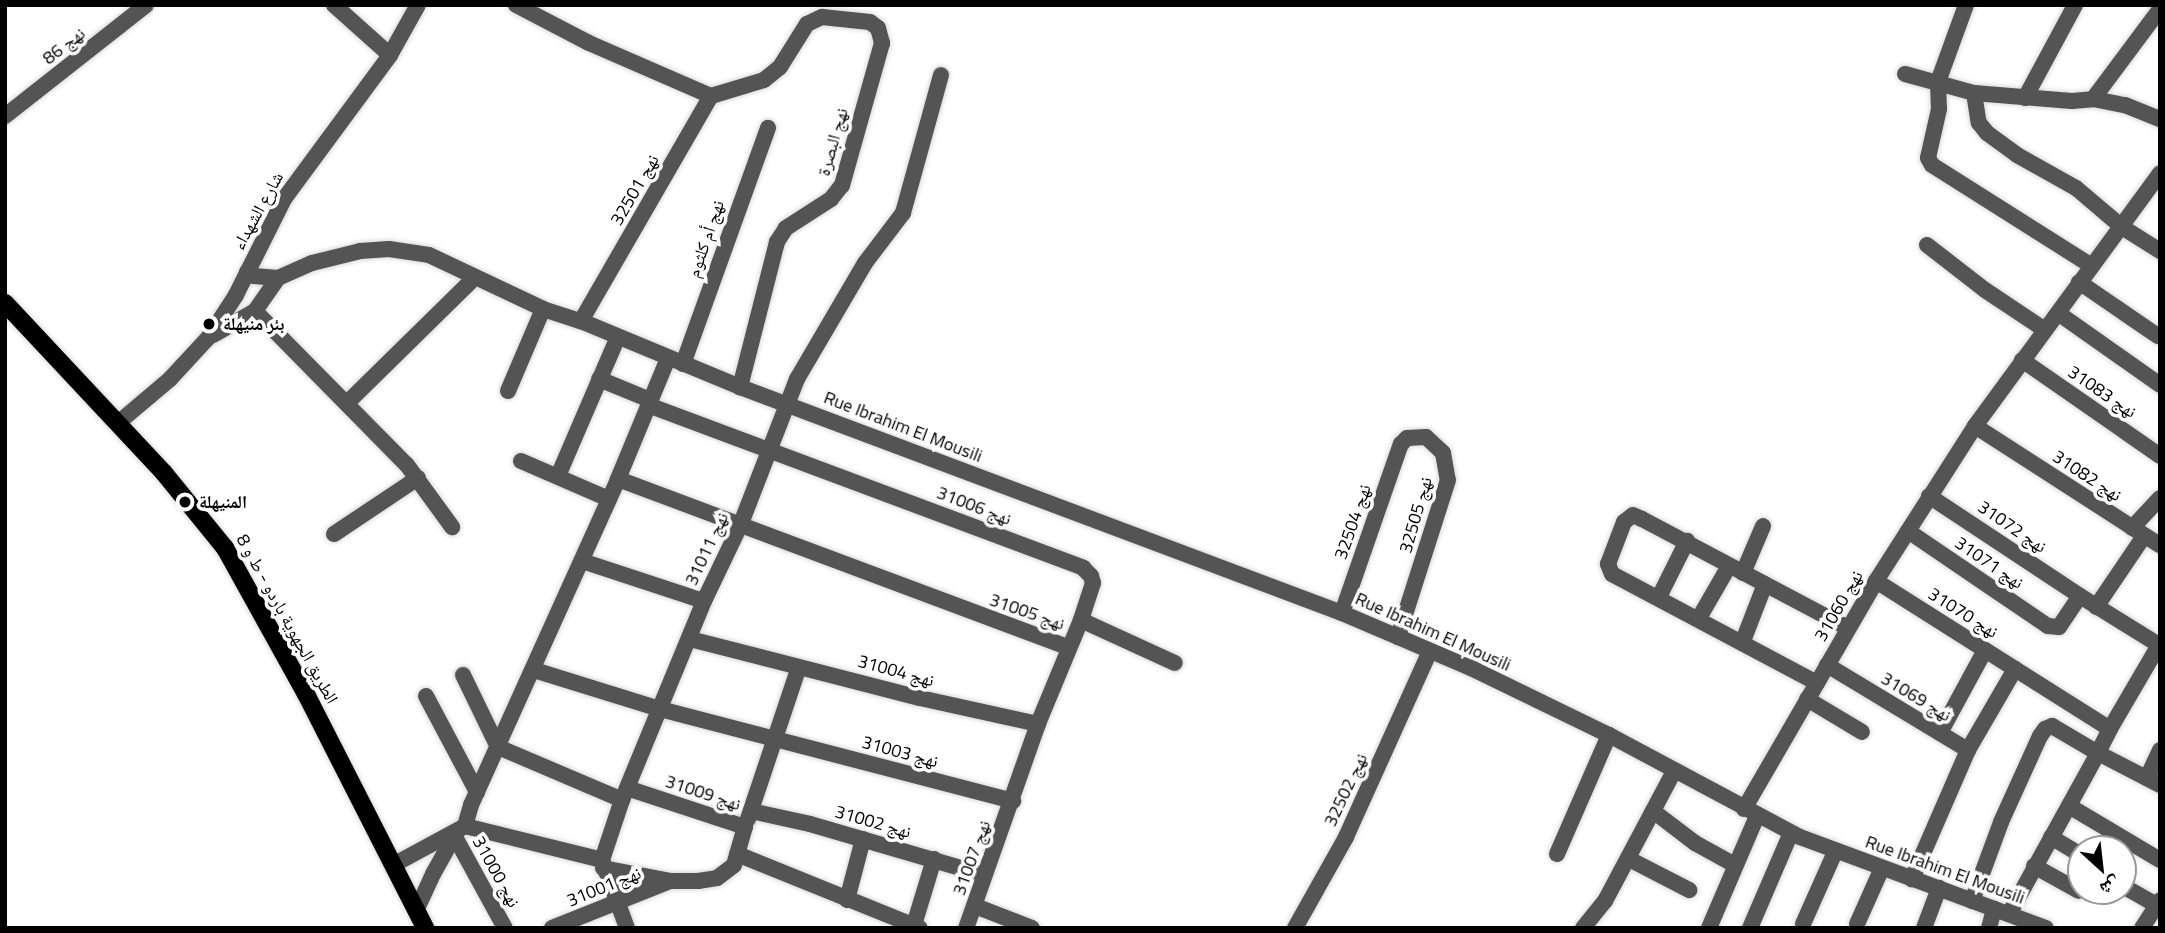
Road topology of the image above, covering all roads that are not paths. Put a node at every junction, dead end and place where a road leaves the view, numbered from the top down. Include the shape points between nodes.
1 (146, 5) edge
2 (334, 5) edge
3 (418, 5) edge
4 (516, 5) edge
5 (1965, 5) edge
6 (2075, 5) edge
7 (2158, 7) edge
8 (390, 55) junction
9 (1905, 74) dead end
10 (941, 75) dead end
11 (1937, 82) junction
12 (1974, 93) junction
13 (710, 96) junction
14 (2025, 98) junction
15 (2093, 99) junction
16 (2158, 114) edge
17 (5, 116) edge
18 (768, 128) dead end
19 (2160, 173) edge
20 (2122, 227) junction
21 (1927, 245) dead end
22 (2160, 251) edge
23 (2092, 266) junction
24 (247, 272) junction
25 (278, 278) junction
26 (474, 278) junction
27 (2079, 282) junction
28 (5, 303) edge
29 (543, 309) junction
30 (255, 311) junction
31 (2058, 313) junction
32 (581, 321) junction
33 (2045, 330) junction
34 (2158, 336) dead end
35 (618, 337) junction
36 (208, 338) junction
37 (668, 358) junction
38 (2022, 360) junction
39 (683, 364) junction
40 (599, 379) junction
41 (2160, 384) edge
42 (740, 387) junction
43 (508, 391) dead end
44 (348, 402) junction
45 (649, 402) junction
46 (789, 405) junction
47 (118, 424) junction
48 (1975, 426) junction
49 (1401, 444) joint
50 (770, 452) junction
51 (2160, 456) edge
52 (522, 461) dead end
53 (558, 476) junction
54 (418, 478) junction
55 (618, 479) junction
56 (1929, 496) junction
57 (2160, 498) edge
58 (609, 499) junction
59 (740, 526) junction
60 (1763, 526) dead end
61 (452, 527) dead end
62 (1908, 531) junction
63 (2138, 532) junction
64 (334, 534) dead end
65 (1687, 541) junction
66 (2160, 545) edge
67 (582, 561) junction
68 (1736, 569) junction
69 (1876, 581) junction
70 (1765, 584) junction
71 (2076, 593) junction
72 (1659, 597) junction
73 (704, 601) junction
74 (2096, 607) junction
75 (1342, 613) junction
76 (1699, 618) junction
77 (1081, 620) junction
78 (1848, 628) junction
79 (1398, 637) junction
80 (690, 639) junction
81 (1743, 641) junction
82 (2159, 645) edge
83 (1068, 647) junction
84 (1985, 650) junction
85 (1427, 658) junction
86 (1175, 663) dead end
87 (1827, 665) junction
88 (799, 667) junction
89 (2014, 669) junction
90 (534, 670) junction
91 (463, 675) dead end
92 (1817, 683) junction
93 (426, 696) dead end
94 (1807, 699) junction
95 (660, 709) junction
96 (1038, 724) junction
97 (2110, 729) junction
98 (1862, 732) dead end
99 (1940, 733) junction
100 (1609, 735) junction
101 (777, 738) junction
102 (498, 747) junction
103 (1968, 750) junction
104 (2160, 750) edge
105 (2098, 753) junction
106 (1674, 771) junction
107 (2153, 782) edge
108 (477, 792) junction
109 (625, 794) junction
110 (1013, 801) junction
111 (2069, 806) junction
112 (751, 811) junction
113 (1653, 811) junction
114 (1750, 813) junction
115 (745, 827) junction
116 (460, 829) junction
117 (1791, 833) junction
118 (2051, 838) junction
119 (863, 839) junction
120 (2067, 847) edge
121 (1836, 852) junction
122 (737, 854) junction
123 (1558, 854) dead end
124 (934, 859) junction
125 (1629, 859) junction
126 (2160, 860) edge
127 (602, 864) junction
128 (1734, 864) junction
129 (393, 865) junction
130 (2034, 866) junction
131 (1882, 868) junction
132 (984, 875) junction
133 (1912, 879) junction
134 (670, 881) junction
135 (2067, 884) edge
136 (1939, 888) junction
137 (1689, 890) dead end
138 (2137, 894) edge
139 (847, 900) junction
140 (1972, 901) junction
141 (617, 903) junction
142 (2158, 905) edge
143 (975, 906) junction
144 (416, 911) junction
145 (2002, 911) junction
146 (1803, 924) dead end
147 (1857, 924) dead end
148 (2028, 924) edge
149 (917, 927) edge
150 (425, 928) edge
151 (505, 928) edge
152 (552, 928) edge
153 (627, 928) edge
154 (966, 928) edge
155 (1032, 928) edge
156 (1295, 928) edge
157 (1583, 928) edge
158 (1709, 928) edge
159 (1750, 928) edge
160 (1924, 928) edge
161 (1989, 928) edge
162 (2046, 928) edge
163 (2142, 928) edge

1 - 17 street, نهج 86
2 - 8 street
3 - 8 street, شارع الشهداء
4 - 13 street
5 - 11 street
6 - 14 street
7 - 15 street
8 - 24 street, شارع الشهداء via 292,188
9 - 11 street
10 - 46 street, نهج 31011 via 903,212 880,239 813,349
11 - 12 street
11 - 23 street via 1939,109 1927,158 1932,165
12 - 14 street
12 - 20 street via 1979,123 1987,133 2076,188
13 - 32 street, نهج 32501
13 - 42 street, نهج البصرة via 764,80 780,67 807,24 822,17 870,22 878,28 882,43 842,185 831,199 786,229 777,242
14 - 15 street
15 - 16 street
18 - 39 street, نهج أم كلثوم
19 - 20 street
20 - 22 street
20 - 23 street
21 - 33 street
23 - 27 street
24 - 25 street
24 - 36 street, شارع الشهداء
25 - 26 street, Rue Ibrahim El Mousili via 360,251 389,249 429,256
25 - 30 street
26 - 29 street, Rue Ibrahim El Mousili
26 - 44 street
27 - 31 street
27 - 34 street
28 - 47 main road, الطريق الجهوية باردو - ط و 8
29 - 32 street, Rue Ibrahim El Mousili
29 - 43 street
30 - 36 street
30 - 44 street
31 - 33 street
31 - 41 street
32 - 35 street, Rue Ibrahim El Mousili
33 - 38 street
35 - 37 street, Rue Ibrahim El Mousili
35 - 40 street
36 - 47 street, شارع الشهداء
37 - 39 street, Rue Ibrahim El Mousili
37 - 45 street
38 - 48 street, نهج 31060
38 - 51 street, نهج 31083
39 - 42 street, Rue Ibrahim El Mousili
40 - 45 street
40 - 53 street
42 - 46 street, Rue Ibrahim El Mousili
44 - 54 street
45 - 50 street
45 - 55 street
46 - 50 street, نهج 31011
46 - 75 street, Rue Ibrahim El Mousili
47 - 129 main road, الطريق الجهوية باردو - ط و 8 via 225,548 300,682
48 - 56 street, نهج 31060
48 - 63 street, نهج 31082
49 - 75 street, نهج 32504
49 - 79 street, نهج 32505 via 1417,436 1436,444 1443,453 1448,480
50 - 59 street, نهج 31011
50 - 77 street, نهج 31006 via 1083,568 1093,583
52 - 53 street
53 - 58 street
54 - 61 street
54 - 64 street
55 - 58 street
55 - 59 street, نهج 31005
56 - 62 street, نهج 31060
56 - 71 street, نهج 31072
57 - 63 street
58 - 67 street
59 - 73 street, نهج 31011
59 - 83 street, نهج 31005
60 - 68 street
62 - 69 street, نهج 31060
62 - 71 street, نهج 31071 via 2048,626 2059,627
63 - 66 street, نهج 31082
63 - 74 street
65 - 68 street
65 - 72 street
65 - 72 street via 1633,515 1624,522 1611,551 1609,570
67 - 73 street
67 - 90 street
68 - 70 street
68 - 76 street
69 - 78 street, نهج 31060
69 - 84 street, نهج 31070
70 - 78 street
70 - 81 street
71 - 74 street, نهج 31072
72 - 76 street
73 - 80 street, نهج 31011
74 - 82 street, نهج 31072
75 - 79 street, Rue Ibrahim El Mousili
76 - 81 street
77 - 83 street, نهج 31006
77 - 86 street
78 - 87 street, نهج 31060
79 - 85 street, Rue Ibrahim El Mousili
80 - 88 street, نهج 31004
80 - 95 street, نهج 31011
81 - 92 street
82 - 97 street
83 - 96 street, نهج 31005
84 - 89 street, نهج 31070
84 - 99 street
85 - 100 street, Rue Ibrahim El Mousili
85 - 156 street, نهج 32502 via 1346,837
87 - 92 street, نهج 31060
87 - 99 street, نهج 31069
88 - 96 street, نهج 31004
88 - 101 street
89 - 97 street, نهج 31070
89 - 103 street
90 - 95 street, نهج 31003
90 - 102 street
91 - 102 street
92 - 94 street, نهج 31060
93 - 108 street
94 - 98 street
94 - 114 street, نهج 31060
95 - 101 street, نهج 31003
95 - 109 street
96 - 110 street, نهج 31005
97 - 105 street
99 - 103 street, نهج 31069
100 - 106 street, Rue Ibrahim El Mousili
100 - 123 street
101 - 110 street, نهج 31003
101 - 112 street
102 - 108 street
102 - 109 street, نهج 31009
103 - 133 street
104 - 107 street
105 - 107 street
105 - 111 street
105 - 140 street via 2056,728 2045,729 2001,822
106 - 113 street
106 - 114 street, Rue Ibrahim El Mousili
108 - 116 street
109 - 115 street, نهج 31009
109 - 127 street
110 - 132 street, نهج 31007
111 - 118 street
111 - 126 street
112 - 115 street
112 - 119 street, نهج 31002
113 - 125 street
113 - 128 street via 1695,843
114 - 117 street, Rue Ibrahim El Mousili
114 - 128 street, نهج 31060
115 - 122 street, نهج 31009
116 - 127 street
116 - 129 street
116 - 144 street
116 - 151 street, نهج 31000
117 - 121 street, Rue Ibrahim El Mousili
117 - 159 street
118 - 120 street
118 - 130 street
119 - 124 street, نهج 31002
119 - 139 street
121 - 131 street, Rue Ibrahim El Mousili
121 - 146 street
122 - 134 street, نهج 31009 via 734,865 717,878
122 - 139 street
124 - 132 street, نهج 31002
124 - 149 street
125 - 137 street
125 - 157 street
127 - 134 street
127 - 141 street
128 - 158 street, نهج 31060
129 - 144 main road, الطريق الجهوية باردو - ط و 8
130 - 135 street
130 - 145 street
131 - 133 street, Rue Ibrahim El Mousili
131 - 147 street
132 - 143 street, نهج 31007
133 - 136 street, Rue Ibrahim El Mousili
134 - 141 street, نهج 31001
136 - 140 street, Rue Ibrahim El Mousili
136 - 160 street
138 - 142 street
139 - 149 street
140 - 145 street, Rue Ibrahim El Mousili
141 - 152 street, نهج 31001
141 - 153 street
142 - 163 street
143 - 154 street, نهج 31007
143 - 155 street
144 - 150 main road, الطريق الجهوية باردو - ط و 8
145 - 148 street, Rue Ibrahim El Mousili
145 - 161 street
148 - 162 street, Rue Ibrahim El Mousili

